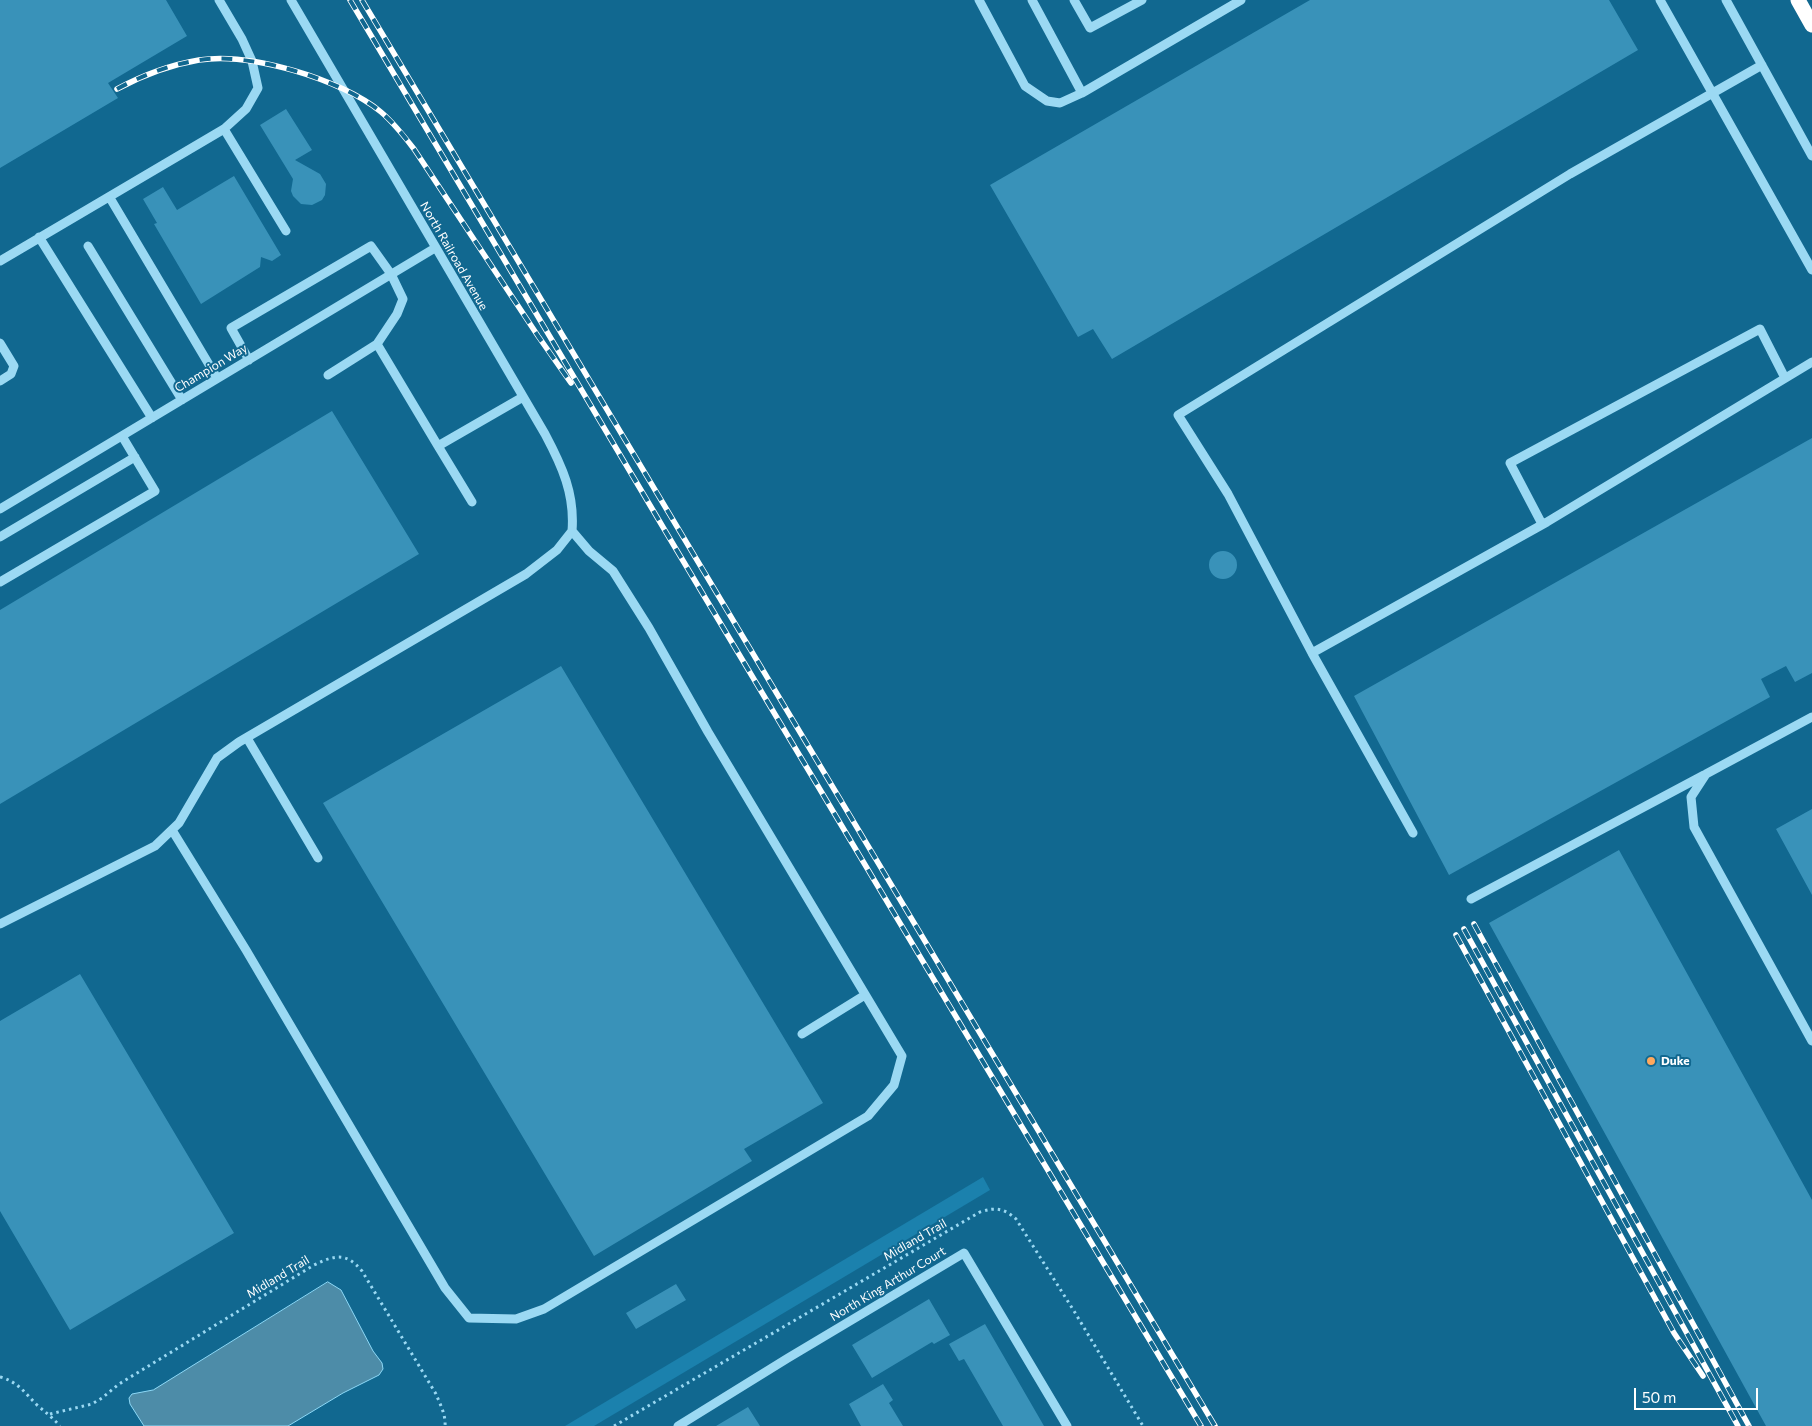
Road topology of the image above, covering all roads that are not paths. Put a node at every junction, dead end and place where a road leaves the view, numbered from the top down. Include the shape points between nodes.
1 (219, 0) edge
2 (291, 0) edge
3 (979, 0) edge
4 (1032, 0) edge
5 (1074, 0) edge
6 (1142, 0) edge
7 (1241, 0) edge
8 (1660, 0) edge
9 (1726, 0) edge
10 (1798, 0) edge
11 (1812, 26) edge
12 (1762, 65) junction
13 (1082, 93) junction
14 (1713, 93) junction
15 (224, 129) junction
16 (1812, 156) edge
17 (110, 198) junction
18 (286, 231) dead end
19 (39, 237) junction
20 (88, 246) dead end
21 (435, 248) junction
22 (0, 261) edge
23 (1812, 270) edge
24 (391, 274) junction
25 (0, 343) edge
26 (377, 344) junction
27 (249, 360) junction
28 (1812, 362) edge
29 (328, 375) dead end
30 (217, 378) junction
31 (1785, 378) junction
32 (0, 381) edge
33 (523, 397) junction
34 (182, 400) junction
35 (152, 418) junction
36 (122, 436) junction
37 (438, 446) junction
38 (135, 458) junction
39 (472, 502) dead end
40 (0, 509) edge
41 (1542, 524) junction
42 (572, 531) junction
43 (0, 537) edge
44 (0, 582) edge
45 (1312, 653) junction
46 (1812, 717) edge
47 (247, 738) junction
48 (1706, 774) junction
49 (172, 830) junction
50 (1413, 833) dead end
51 (318, 858) dead end
52 (1471, 899) dead end
53 (0, 924) edge
54 (866, 995) junction
55 (802, 1034) dead end
56 (1812, 1041) edge
57 (678, 1426) edge
58 (1067, 1426) edge

1 - 15 street via 252,61 258,88 246,109
2 - 21 street, North Railroad Avenue
3 - 13 street via 1025,86 1048,101 1060,103
4 - 13 street
5 - 6 street via 1090,28
7 - 13 street
8 - 14 street
9 - 12 street
10 - 11 highway
12 - 14 street
12 - 16 street
14 - 23 street
14 - 45 street via 1570,174 1178,415 1228,494
15 - 17 street
15 - 18 street
17 - 19 street
17 - 30 street
19 - 22 street
19 - 35 street
20 - 34 street
21 - 24 street, Champion Way
21 - 33 street, North Railroad Avenue
24 - 26 street via 403,299 398,314
24 - 27 street, Champion Way
24 - 27 street via 371,246 231,328
25 - 32 street via 14,366 11,374
26 - 29 street
26 - 37 street
27 - 30 street, Champion Way
28 - 31 street
30 - 34 street, Champion Way
31 - 41 street
31 - 41 street via 1760,329 1510,463
33 - 37 street
33 - 42 street, North Railroad Avenue via 559,460 571,495
34 - 35 street, Champion Way
35 - 36 street, Champion Way
36 - 38 street
36 - 40 street, Champion Way
37 - 39 street
38 - 43 street
38 - 44 street via 155,491
41 - 45 street
42 - 47 street via 557,550 526,574
42 - 54 street via 613,571
45 - 50 street
46 - 48 street
47 - 49 street via 217,758 180,823
47 - 51 street
48 - 52 street
48 - 56 street via 1691,797 1694,827
49 - 53 street via 155,846
49 - 54 street via 445,1288 469,1318 516,1319 544,1309 868,1116 894,1085 902,1056
54 - 55 street
57 - 58 street, North King Arthur Court via 964,1253

